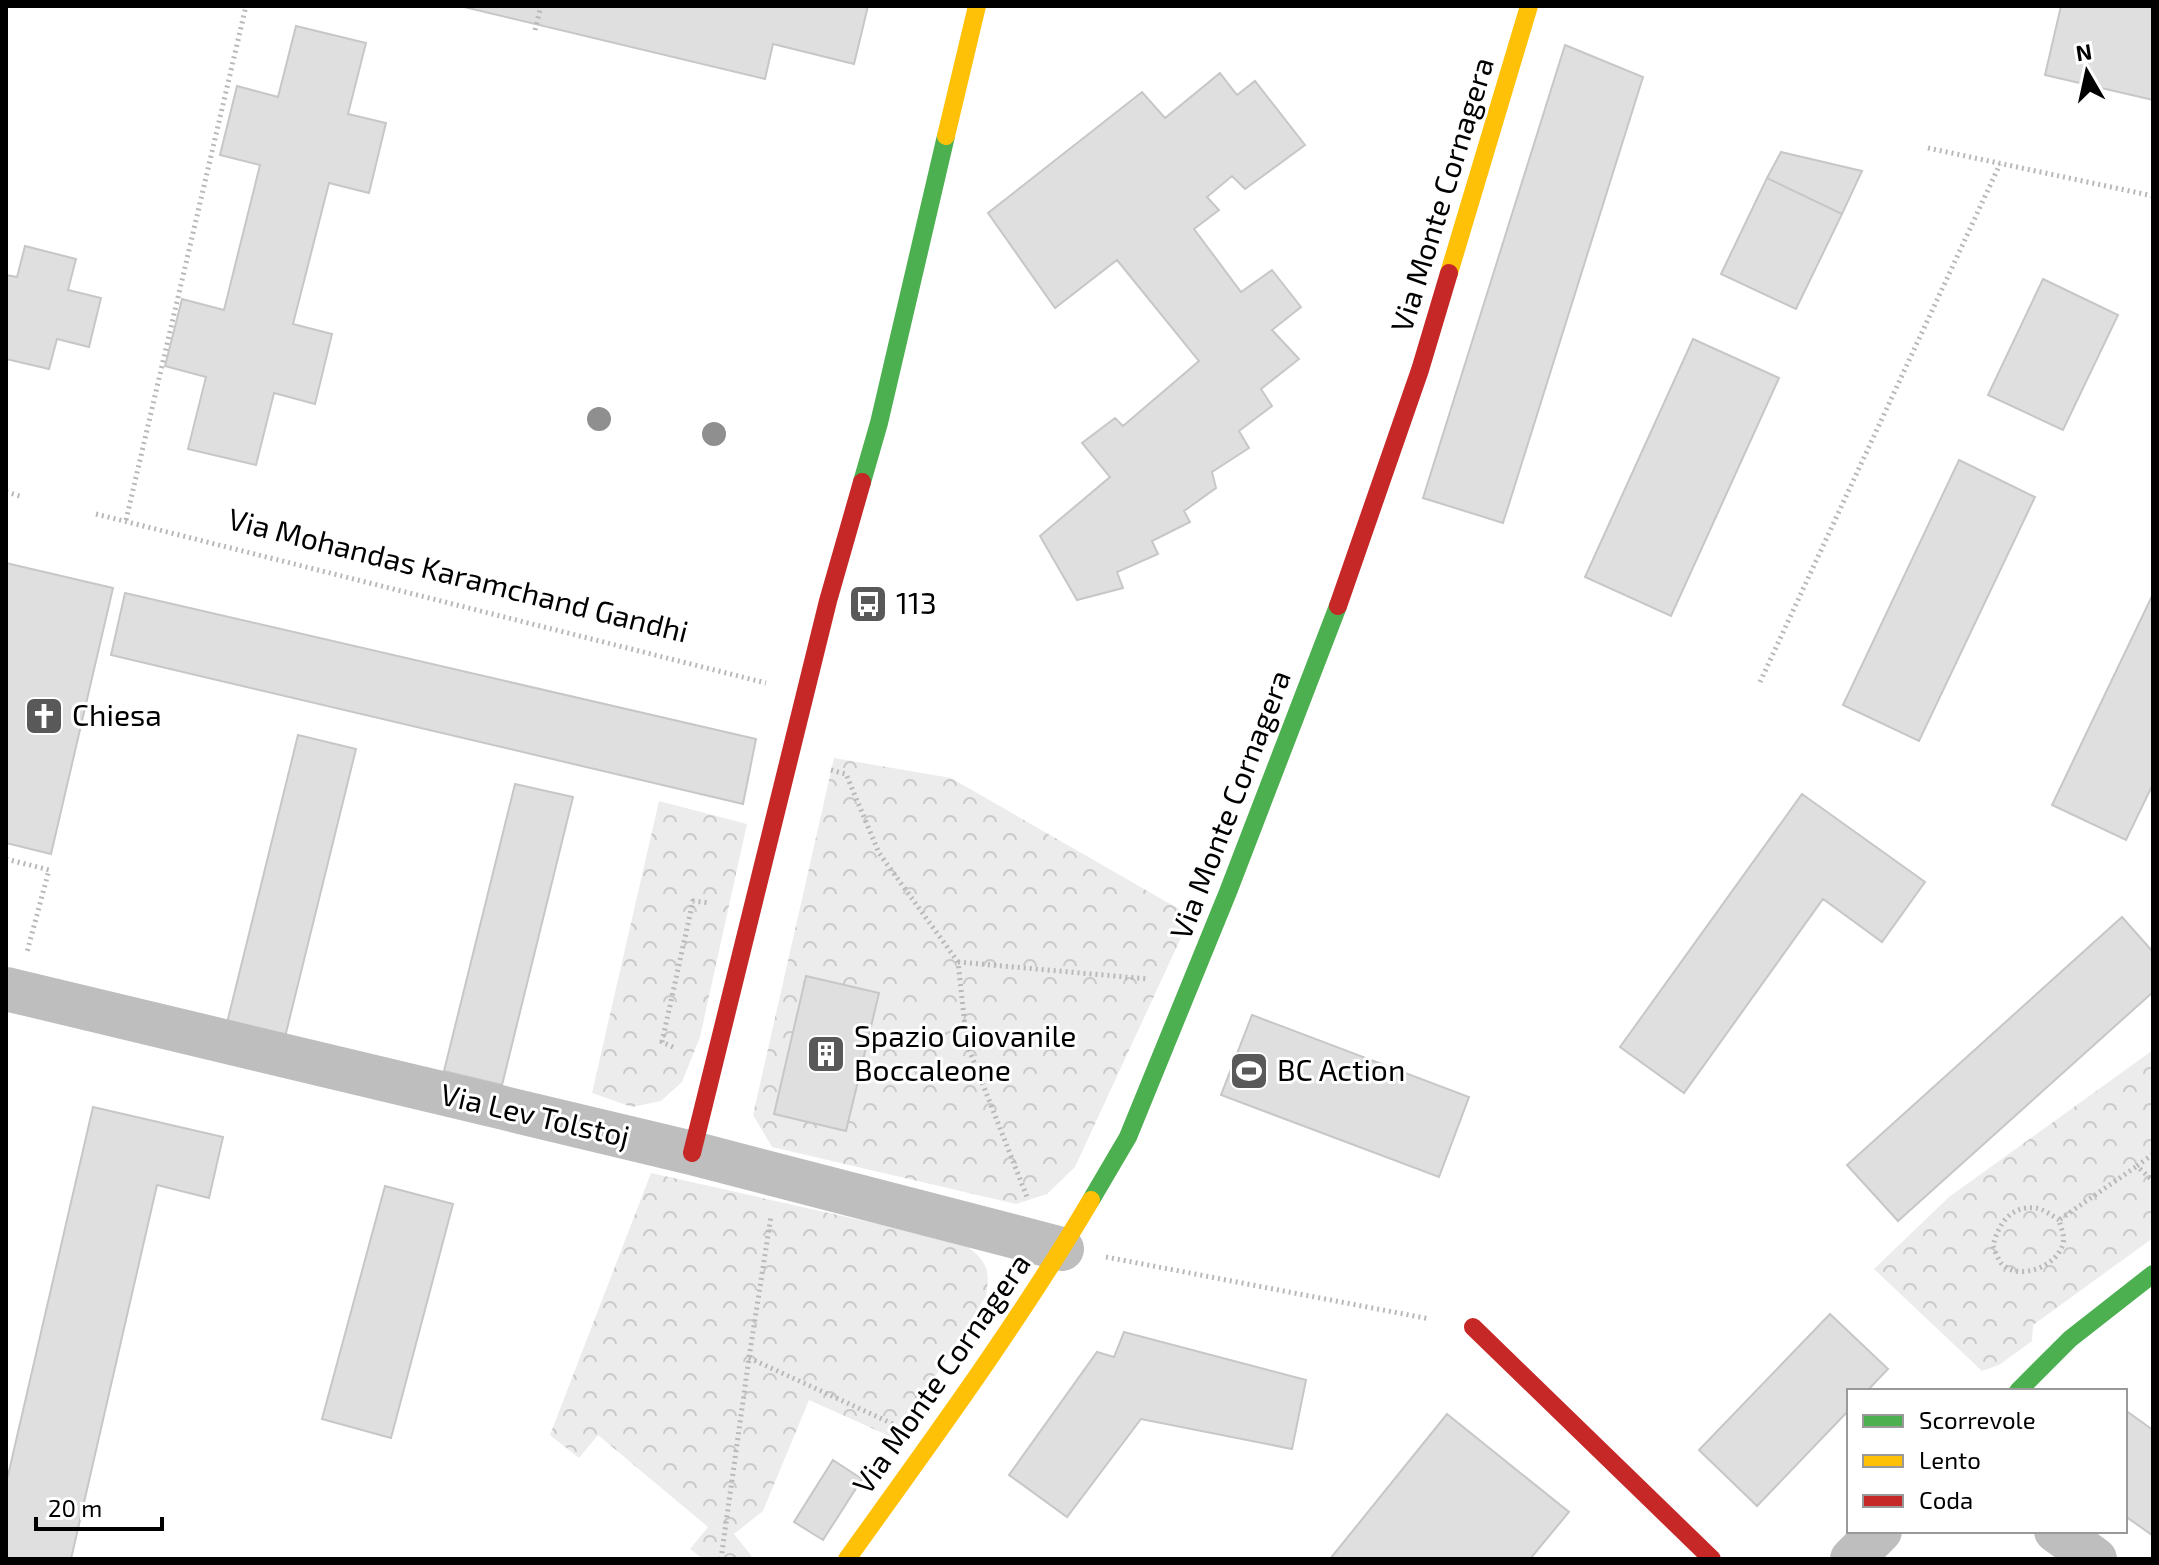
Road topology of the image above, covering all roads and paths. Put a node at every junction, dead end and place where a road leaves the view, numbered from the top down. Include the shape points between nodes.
1 (246, 6) edge
2 (541, 6) edge
3 (977, 6) edge
4 (1529, 6) edge
5 (535, 30) dead end
6 (1928, 148) dead end
7 (2000, 164) junction
8 (2153, 196) edge
9 (6, 492) edge
10 (20, 496) dead end
11 (96, 514) dead end
12 (126, 520) junction
13 (1760, 682) dead end
14 (805, 693) junction
15 (789, 759) junction
16 (6, 859) edge
17 (958, 962) junction
18 (1192, 982) junction
19 (11, 990) edge
20 (692, 1153) junction
21 (2153, 1154) edge
22 (2137, 1166) junction
23 (778, 1175) junction
24 (2153, 1181) edge
25 (1032, 1210) dead end
26 (2059, 1220) junction
27 (1062, 1249) junction
28 (2153, 1274) edge
29 (1473, 1327) joint
30 (749, 1358) junction
31 (2020, 1389) edge
32 (931, 1442) junction
33 (1878, 1533) edge
34 (2059, 1533) edge
35 (721, 1559) edge
36 (847, 1559) edge
37 (1712, 1559) edge
38 (1852, 1559) edge
39 (2095, 1559) edge

1 - 12 path
2 - 5 path
3 - 14 street via 879,423
4 - 18 street, Via Monte Cornagera via 1372,511
6 - 7 path
7 - 8 path
7 - 13 path
9 - 10 path
11 - 12 path, Via Mohandas Karamchand Gandhi
12 - 14 path, Via Mohandas Karamchand Gandhi
14 - 15 street
15 - 17 path via 846,774 879,853
15 - 20 street
16 - 19 path via 49,870
17 - 18 path
17 - 25 path via 967,1044
18 - 27 street, Via Monte Cornagera via 1128,1137
19 - 20 street, Via Lev Tolstoj
20 - 23 street, Via Lev Tolstoj
21 - 22 path
22 - 24 path
22 - 26 path
23 - 27 street, Via Lev Tolstoj
23 - 30 path
26 - 26 path via 2064,1240 2050,1262 2016,1271 2002,1264 1993,1246 1999,1224 2015,1212 2037,1208
27 - 29 path
27 - 32 street, Via Monte Cornagera
28 - 31 street via 2070,1339
29 - 37 street
30 - 32 path
30 - 35 path
32 - 36 street, Via Monte Cornagera
33 - 38 street
34 - 39 street

